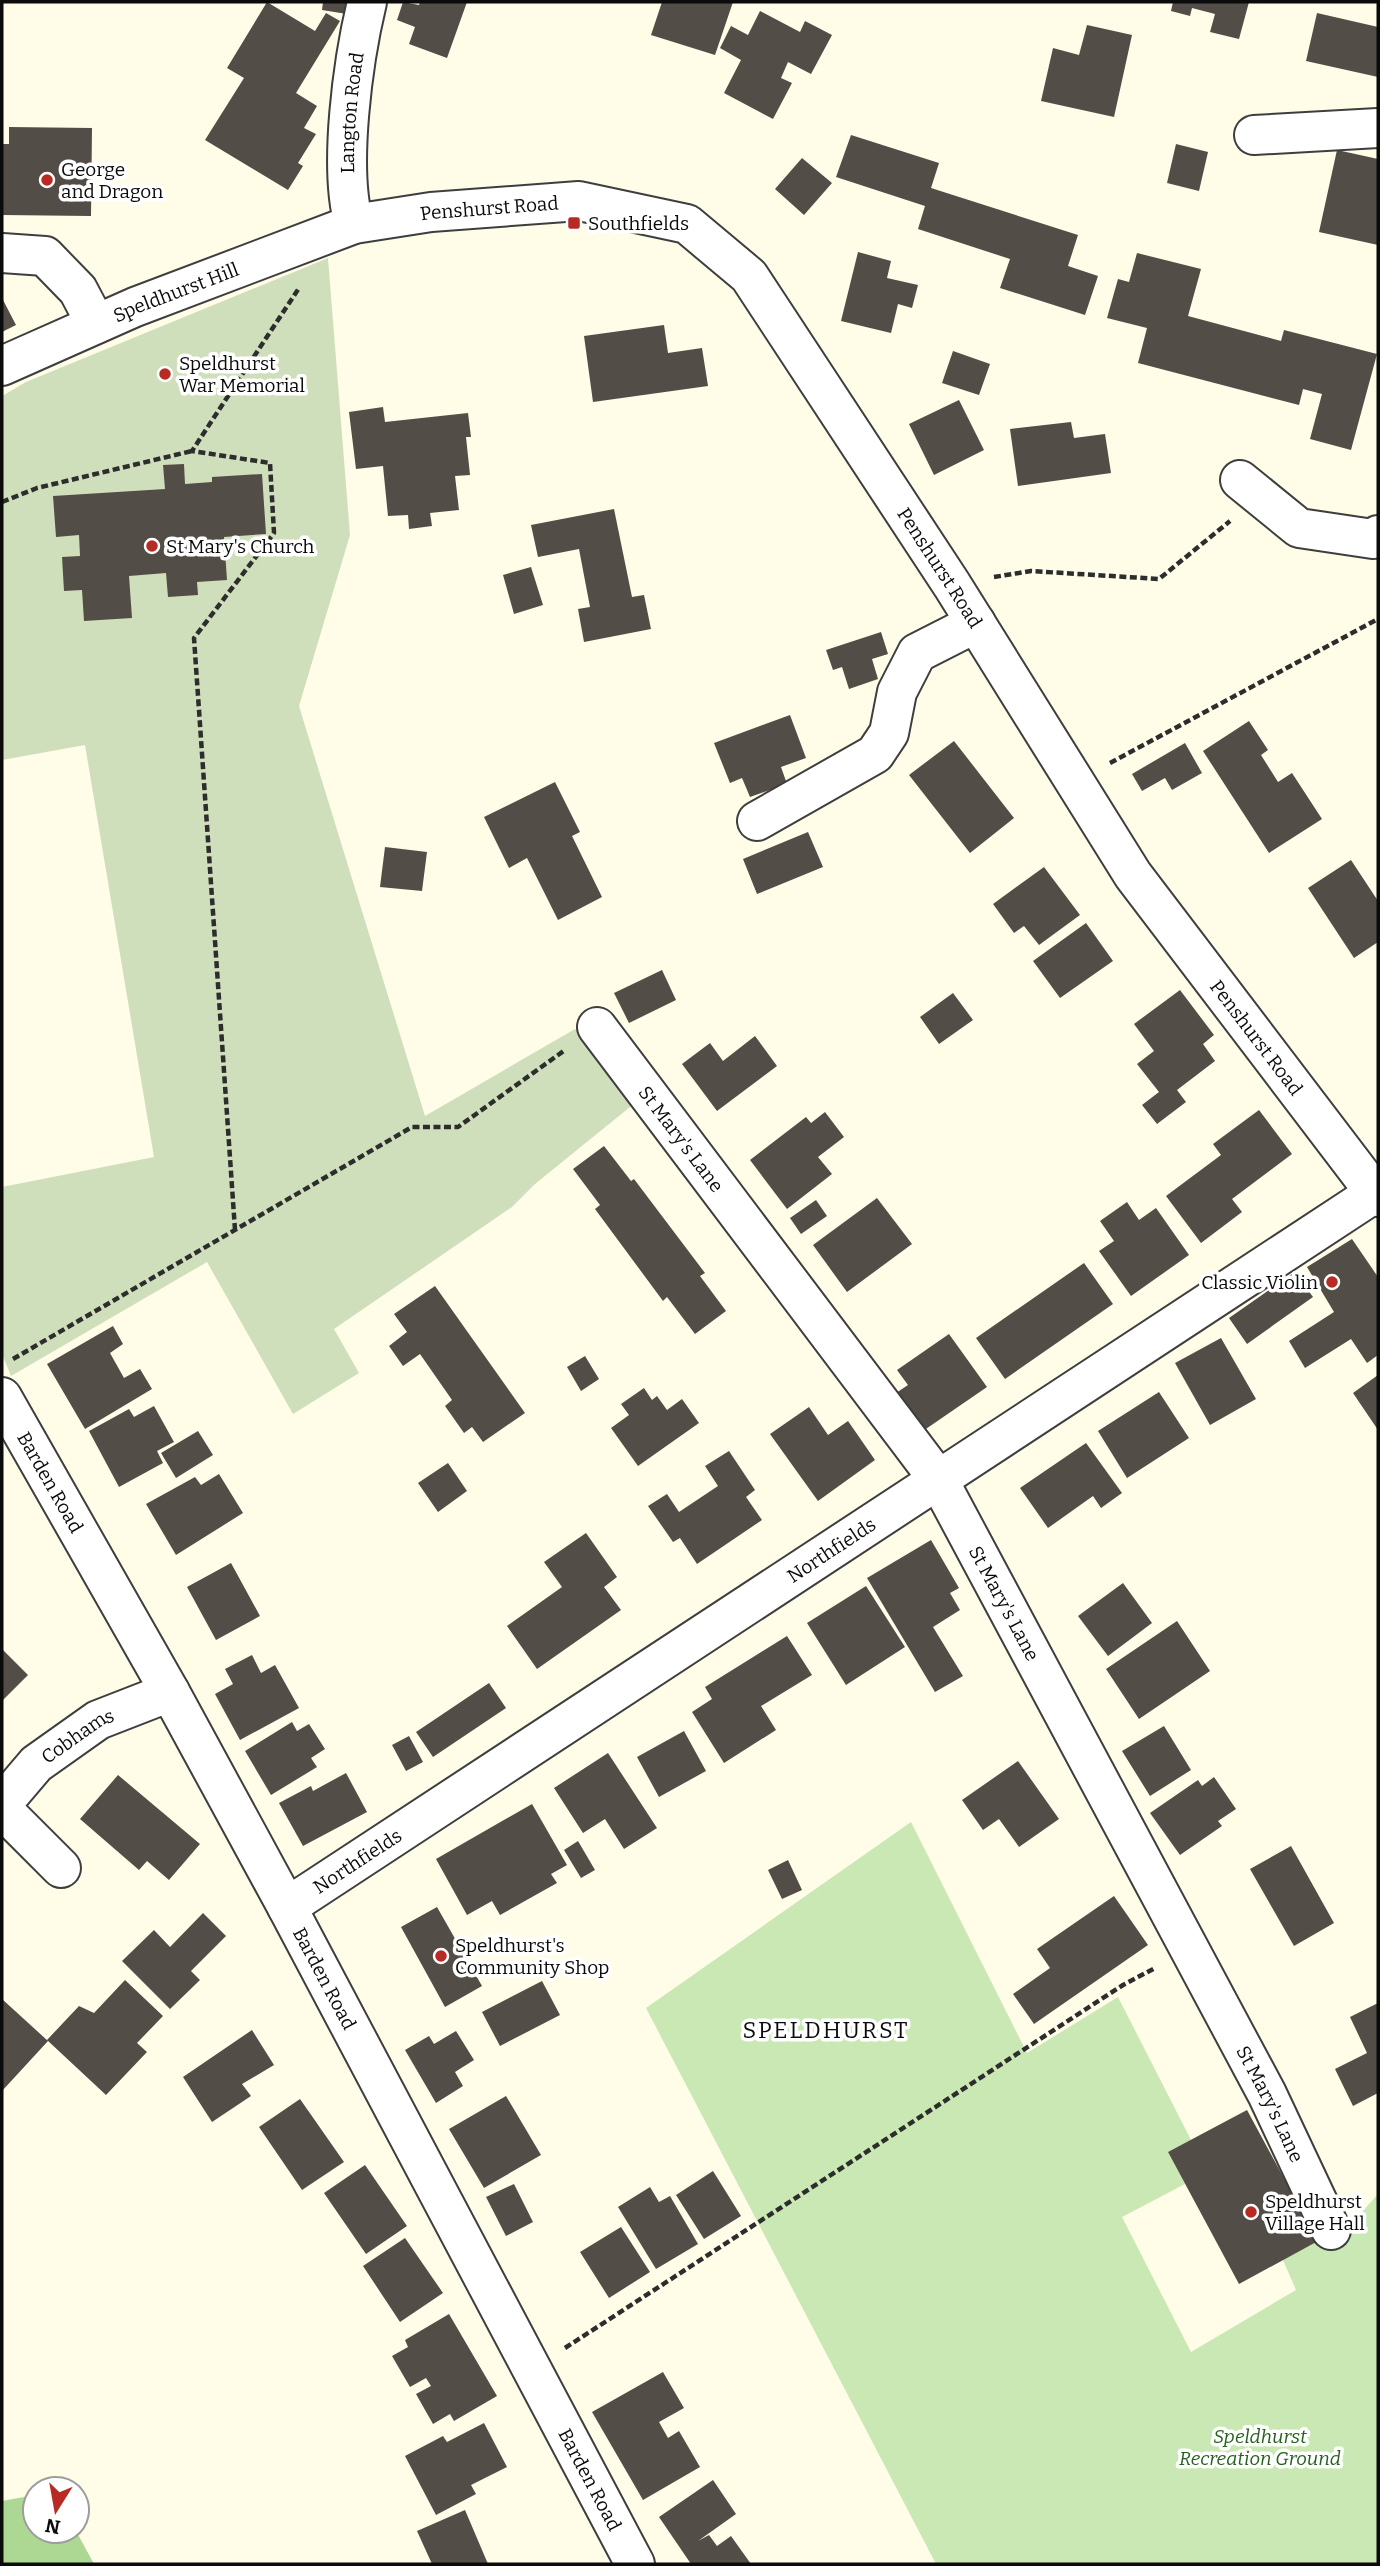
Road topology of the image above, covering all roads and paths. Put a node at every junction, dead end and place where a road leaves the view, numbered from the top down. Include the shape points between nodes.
1 (367, 2) edge
2 (1378, 128) edge
3 (1254, 135) dead end
4 (354, 224) junction
5 (2, 253) edge
6 (305, 279) dead end
7 (96, 324) junction
8 (2, 366) edge
9 (192, 451) junction
10 (1251, 488) joint
11 (2, 502) edge
12 (1378, 536) edge
13 (952, 584) junction
14 (1378, 619) edge
15 (976, 623) junction
16 (1075, 782) junction
17 (757, 821) dead end
18 (597, 1027) joint
19 (1377, 1195) edge
20 (235, 1230) junction
21 (2, 1365) edge
22 (2, 1397) edge
23 (938, 1479) junction
24 (170, 1692) junction
25 (2, 1806) edge
26 (61, 1868) dead end
27 (287, 1907) junction
28 (1189, 1949) junction
29 (1331, 2230) dead end
30 (533, 2369) junction
31 (635, 2564) edge

1 - 4 street, Langton Road via 354,56 346,199
2 - 3 street
4 - 7 street, Speldhurst Hill
4 - 13 street, Penshurst Road via 431,212 579,201 687,224 749,276
5 - 7 street via 45,256 78,290
6 - 9 path
7 - 8 street, Speldhurst Hill
9 - 11 path via 37,488
9 - 20 path via 270,463 274,533 194,638
10 - 12 street via 1299,528
10 - 13 path via 1159,579 1031,571
13 - 15 street, Penshurst Road
14 - 16 path
15 - 16 street, Penshurst Road
15 - 17 street via 917,653 897,692 889,733 875,754
16 - 19 street, Penshurst Road via 1133,875
18 - 20 path via 458,1127 411,1127
18 - 23 street, St Mary's Lane
19 - 23 street, Northfields
20 - 21 path
22 - 24 street, Barden Road
23 - 27 street, Northfields
23 - 28 street, St Mary's Lane
24 - 25 street, Cobhams via 98,1720 36,1765
24 - 27 street, Barden Road
25 - 26 street, Cobhams
27 - 30 street, Barden Road
28 - 29 street, St Mary's Lane via 1267,2094
28 - 30 path via 1123,1985
30 - 31 street, Barden Road

